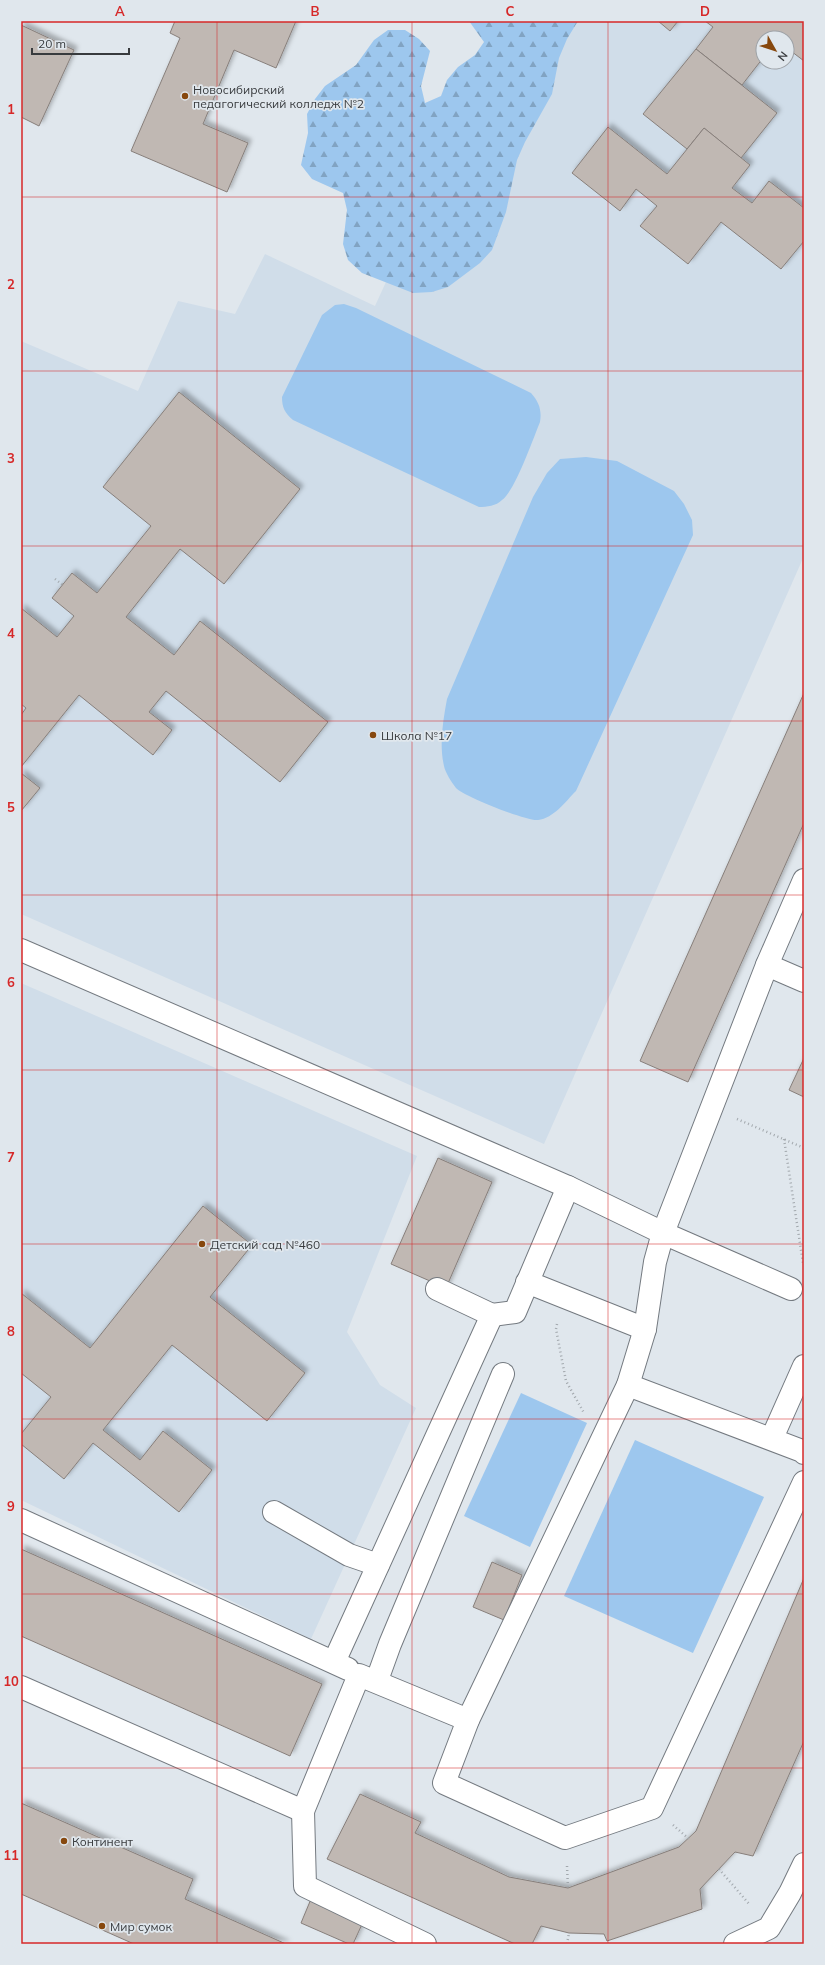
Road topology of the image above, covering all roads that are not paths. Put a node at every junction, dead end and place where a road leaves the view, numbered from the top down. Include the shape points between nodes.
1 (804, 880) edge
2 (21, 950) edge
3 (767, 965) junction
4 (804, 981) edge
5 (568, 1187) junction
6 (663, 1233) junction
7 (526, 1282) junction
8 (437, 1289) dead end
9 (791, 1289) dead end
10 (492, 1315) junction
11 (645, 1329) junction
12 (804, 1366) edge
13 (503, 1374) dead end
14 (628, 1385) junction
15 (772, 1438) junction
16 (804, 1454) edge
17 (804, 1482) edge
18 (274, 1512) dead end
19 (21, 1520) edge
20 (378, 1565) junction
21 (334, 1662) junction
22 (368, 1678) junction
23 (21, 1686) edge
24 (468, 1720) junction
25 (303, 1811) junction
26 (804, 1864) edge
27 (425, 1944) edge
28 (735, 1944) edge

1 - 3 lane
2 - 5 lane
3 - 4 lane
3 - 6 lane
5 - 6 lane
5 - 7 lane
6 - 9 lane
6 - 11 lane via 655,1262
7 - 10 lane via 515,1312
7 - 11 lane
8 - 10 lane
10 - 20 lane
11 - 14 lane
12 - 15 lane
13 - 22 lane via 393,1636
14 - 15 lane
14 - 24 lane
15 - 16 lane
17 - 24 lane via 652,1808 565,1838 444,1783
18 - 20 lane via 349,1556
19 - 21 lane
20 - 21 lane
21 - 22 lane
22 - 24 lane
22 - 25 lane
23 - 25 lane
25 - 27 lane via 305,1886
26 - 28 lane via 769,1928

